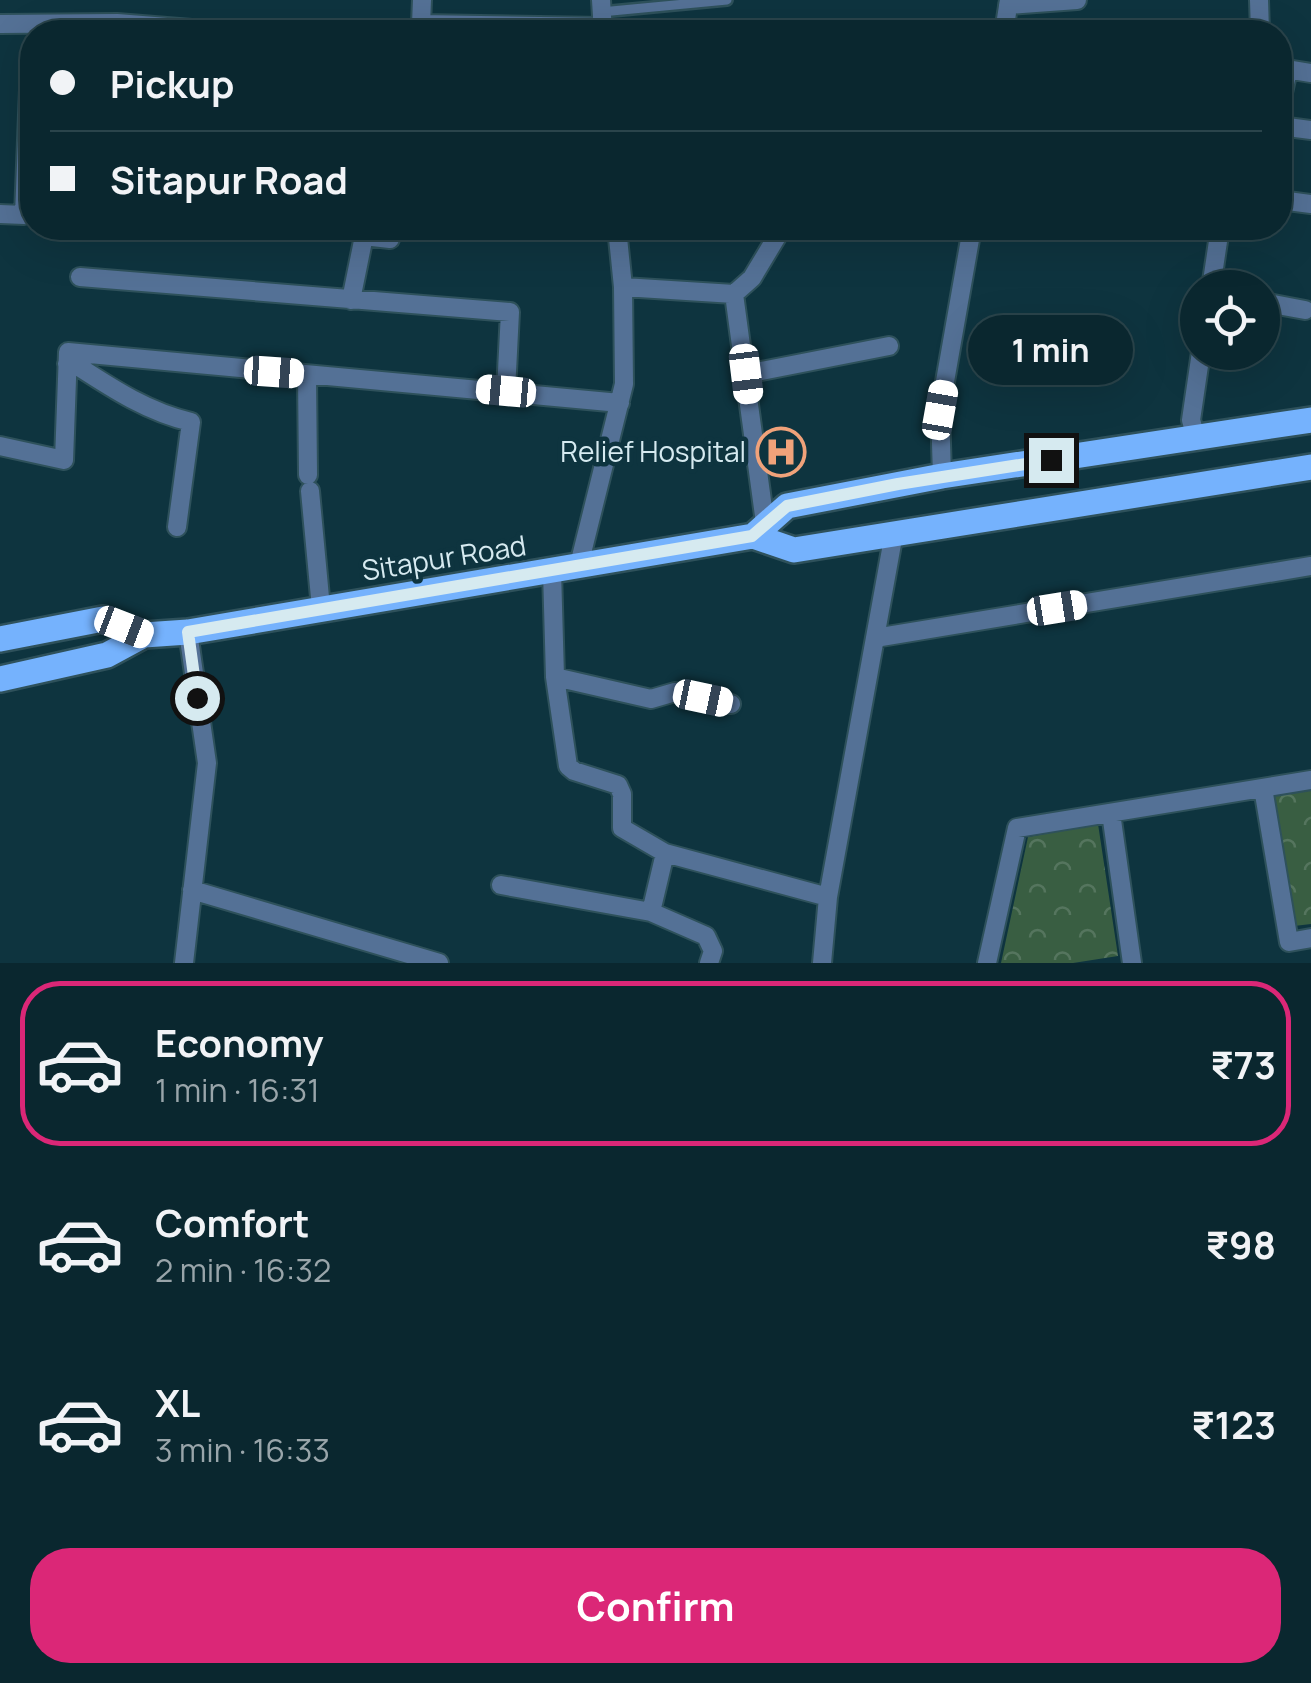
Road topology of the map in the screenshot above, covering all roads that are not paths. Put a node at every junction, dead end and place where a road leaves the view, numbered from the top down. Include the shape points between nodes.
1 (726, 0) edge
2 (1076, 0) edge
3 (1008, 2) edge
4 (602, 18) edge
5 (542, 20) edge
6 (363, 240) edge
7 (618, 240) edge
8 (775, 240) edge
9 (970, 240) edge
10 (1218, 240) edge
11 (1214, 270) edge
12 (80, 277) dead end
13 (623, 287) junction
14 (734, 294) junction
15 (351, 300) junction
16 (1280, 305) edge
17 (1305, 310) dead end
18 (890, 346) dead end
19 (67, 364) junction
20 (1198, 370) edge
21 (746, 374) junction
22 (307, 375) junction
23 (506, 391) junction
24 (620, 404) junction
25 (1311, 420) edge
26 (1196, 438) junction
27 (0, 446) edge
28 (1311, 467) edge
29 (942, 476) junction
30 (177, 527) dead end
31 (759, 530) junction
32 (894, 533) junction
33 (579, 565) junction
34 (1311, 566) edge
35 (552, 571) junction
36 (321, 608) junction
37 (188, 632) junction
38 (144, 635) junction
39 (875, 638) junction
40 (0, 639) edge
41 (555, 677) junction
42 (0, 679) edge
43 (731, 704) dead end
44 (1311, 780) edge
45 (1263, 788) junction
46 (1110, 813) junction
47 (665, 853) junction
48 (501, 885) dead end
49 (192, 890) junction
50 (828, 897) junction
51 (652, 912) junction
52 (1311, 938) edge
53 (184, 963) edge
54 (439, 963) edge
55 (709, 963) edge
56 (822, 963) edge
57 (987, 963) edge
58 (1132, 963) edge

1 - 4 lane
2 - 3 street
4 - 5 street
6 - 15 street
7 - 13 street
8 - 14 street
9 - 29 street via 940,410
10 - 11 street
12 - 15 street
13 - 14 street
13 - 24 street
14 - 21 street
15 - 23 street via 510,312
16 - 17 street
18 - 21 street
19 - 22 street via 68,352
19 - 27 street via 64,460
19 - 30 street via 136,402 191,422
20 - 26 street via 1191,420
21 - 31 street
22 - 23 street
22 - 36 street
23 - 24 street
24 - 33 street
25 - 26 main road, Sitapur Road
26 - 29 main road, Sitapur Road
28 - 32 main road, Sitapur Road
29 - 31 main road, Sitapur Road via 787,506
31 - 32 main road, Sitapur Road via 794,550
31 - 33 main road, Sitapur Road
32 - 39 street
33 - 35 main road, Sitapur Road
34 - 39 street
35 - 36 main road, Sitapur Road
35 - 41 street
36 - 37 main road, Sitapur Road
37 - 38 main road, Sitapur Road
37 - 49 street via 206,763
38 - 40 main road, Sitapur Road via 104,619
38 - 42 main road, Sitapur Road via 107,655
39 - 50 street
41 - 43 street via 651,699 675,692
41 - 47 street via 568,766 618,785 622,828
44 - 45 street
45 - 46 street
45 - 52 street via 1289,942
46 - 57 street via 1017,828
46 - 58 street
47 - 50 street
47 - 51 street
48 - 51 street
49 - 53 street
49 - 54 street
50 - 56 street
51 - 55 street via 706,936 713,951

